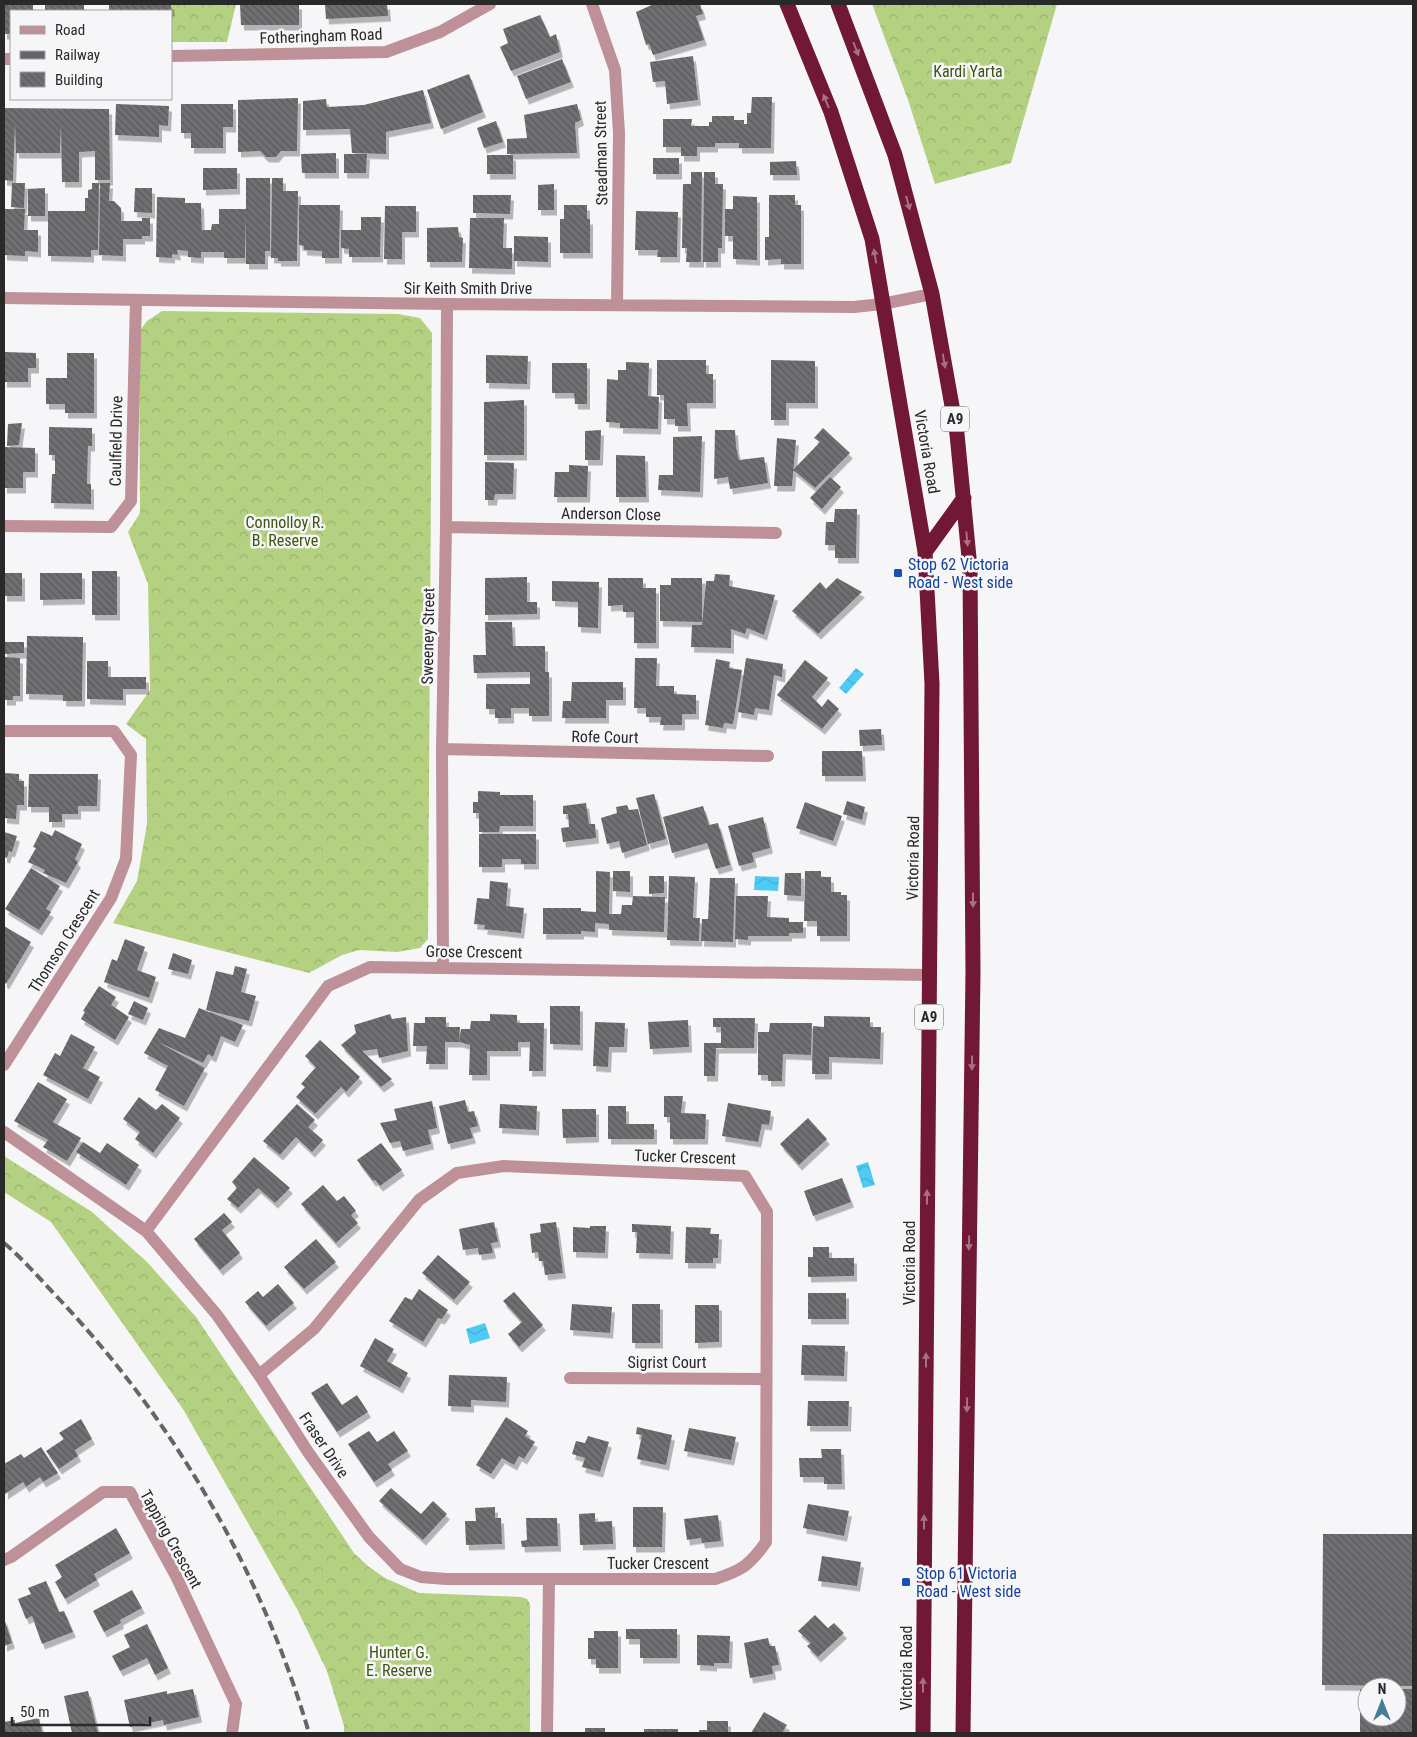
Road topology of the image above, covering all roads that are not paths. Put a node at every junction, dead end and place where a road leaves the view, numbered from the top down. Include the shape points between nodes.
1 (490, 4) edge
2 (592, 4) edge
3 (786, 4) edge
4 (838, 4) edge
5 (172, 56) edge
6 (932, 294) junction
7 (4, 298) edge
8 (136, 300) junction
9 (447, 304) junction
10 (882, 304) junction
11 (616, 305) junction
12 (964, 498) junction
13 (4, 526) edge
14 (446, 527) junction
15 (776, 533) dead end
16 (925, 552) junction
17 (4, 730) edge
18 (442, 750) junction
19 (768, 756) dead end
20 (443, 968) junction
21 (929, 975) junction
22 (4, 1065) edge
23 (4, 1132) edge
24 (146, 1231) junction
25 (259, 1375) junction
26 (570, 1378) dead end
27 (765, 1379) junction
28 (4, 1560) edge
29 (549, 1579) junction
30 (232, 1733) edge
31 (547, 1733) edge
32 (923, 1733) edge
33 (963, 1733) edge

1 - 5 street, Fotheringham Road via 440,32 386,52
2 - 11 street, Steadman Street via 615,70 619,133
10 -> 3 highway, Victoria Road / A9 via 872,239 831,112
4 -> 6 highway, Victoria Road / A9 via 895,155
6 - 10 street, Sir Keith Smith Drive
6 -> 12 highway, Victoria Road / A9 via 957,434
7 - 8 street, Sir Keith Smith Drive
8 - 9 street, Sir Keith Smith Drive
8 - 13 street, Caulfield Drive via 131,501 111,527
9 - 11 street, Sir Keith Smith Drive
9 - 14 street, Sweeney Street
10 - 11 street, Sir Keith Smith Drive
10 - 16 highway, Victoria Road / A9
12 - 16 highway
12 -> 33 highway, Victoria Road / A9 via 970,568 973,971
14 - 15 street, Anderson Close
14 - 18 street, Sweeney Street
16 - 21 highway, Victoria Road / A9 via 932,684
17 - 22 street, Thomson Crescent via 114,730 131,755 126,859 111,898
18 - 19 street, Rofe Court
18 - 20 street, Sweeney Street
20 - 21 street, Grose Crescent
20 - 24 street, Grose Crescent via 370,966 328,986
32 -> 21 highway, Victoria Road / A9
23 - 24 street, Fraser Drive
24 - 25 street, Fraser Drive via 217,1315
25 - 27 street, Tucker Crescent via 314,1329 419,1200 457,1173 504,1166 745,1176 767,1212
25 - 29 street, Fraser Drive via 369,1538 400,1569 421,1577 446,1579
26 - 27 street, Sigrist Court
27 - 29 street, Tucker Crescent via 766,1542 753,1561 715,1579
28 - 30 street, Tapping Crescent via 103,1492 130,1492 176,1576 236,1704
29 - 31 street

